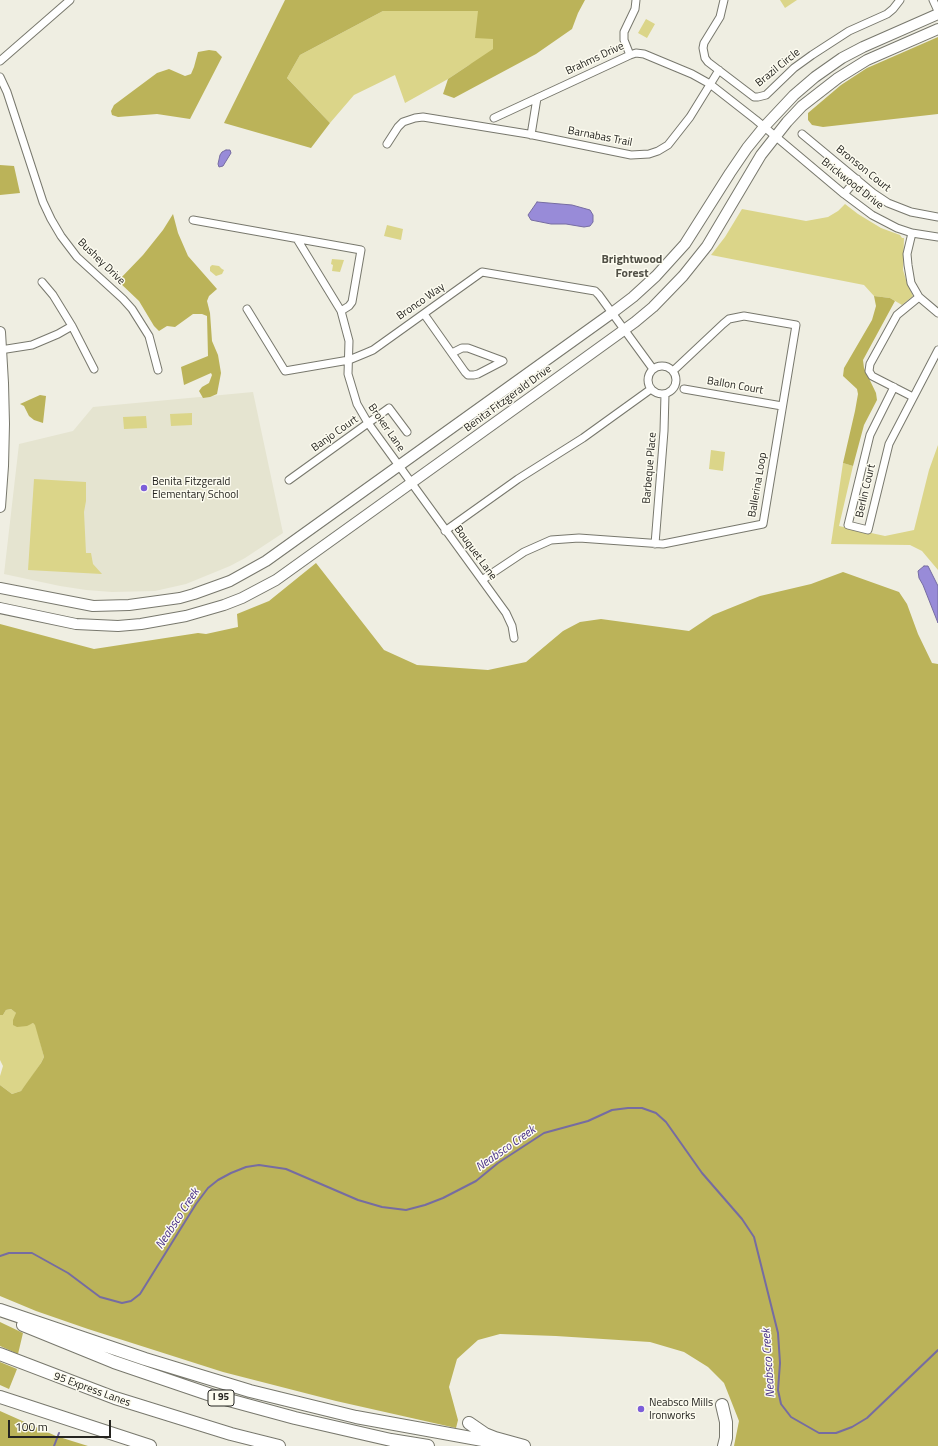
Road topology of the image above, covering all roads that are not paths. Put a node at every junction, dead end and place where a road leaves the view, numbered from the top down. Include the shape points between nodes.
1 (70, 0) edge
2 (636, 0) edge
3 (724, 0) edge
4 (900, 0) edge
5 (933, 0) edge
6 (938, 11) edge
7 (938, 14) edge
8 (938, 29) edge
9 (630, 55) junction
10 (0, 61) edge
11 (719, 70) junction
12 (0, 77) edge
13 (710, 84) junction
14 (537, 98) junction
15 (494, 118) dead end
16 (764, 127) junction
17 (802, 134) dead end
18 (531, 135) junction
19 (775, 136) junction
20 (388, 144) dead end
21 (856, 179) junction
22 (844, 194) junction
23 (938, 217) edge
24 (193, 220) dead end
25 (912, 233) junction
26 (938, 237) edge
27 (297, 240) junction
28 (42, 282) dead end
29 (919, 297) junction
30 (247, 309) dead end
31 (341, 311) junction
32 (612, 313) junction
33 (938, 313) edge
34 (424, 314) junction
35 (72, 326) junction
36 (624, 330) junction
37 (0, 332) edge
38 (1, 350) edge
39 (938, 350) edge
40 (452, 353) junction
41 (349, 360) junction
42 (94, 369) dead end
43 (653, 369) junction
44 (158, 370) dead end
45 (673, 371) junction
46 (894, 387) junction
47 (651, 389) junction
48 (684, 389) dead end
49 (665, 394) junction
50 (913, 397) junction
51 (782, 406) junction
52 (368, 424) junction
53 (406, 432) dead end
54 (399, 466) junction
55 (289, 480) dead end
56 (411, 483) junction
57 (0, 507) edge
58 (445, 531) junction
59 (655, 544) junction
60 (482, 580) junction
61 (0, 588) edge
62 (0, 608) edge
63 (514, 638) dead end
64 (0, 1310) edge
65 (0, 1314) edge
66 (22, 1321) junction
67 (0, 1354) edge
68 (2, 1398) edge
69 (722, 1406) dead end
70 (469, 1422) dead end
71 (150, 1446) edge
72 (279, 1446) edge
73 (428, 1446) edge
74 (515, 1446) edge
75 (524, 1446) edge
76 (724, 1446) edge

1 - 10 street
2 - 9 street via 635,9 624,32 624,40
3 - 11 street, Brazil Circle via 720,17 703,48 705,58
4 - 11 street, Brazil Circle via 887,14 849,31 812,55 762,97 754,97
5 - 6 street
7 - 16 main road, Benita Fitzgerald Drive via 842,58 794,95
8 - 19 main road, Benita Fitzgerald Drive via 874,57 838,78 802,106
9 - 13 street, Brahms Drive via 636,53 649,56
9 - 14 street, Brahms Drive
11 - 13 street, Barnabas Trail
12 - 44 street, Bushey Drive via 51,219 77,257 132,309 149,336
13 - 16 street, Brahms Drive
13 - 18 street, Barnabas Trail via 690,117 668,144 649,154 632,155
14 - 15 street, Brahms Drive
14 - 18 street
16 - 19 street, Brickwood Drive
16 - 32 main road, Benita Fitzgerald Drive via 730,173 685,244 656,276
17 - 21 street, Bronson Court
18 - 20 street, Barnabas Trail via 422,117 408,120 398,127
19 - 22 street, Brickwood Drive
19 - 36 main road, Benita Fitzgerald Drive via 695,262 652,307
21 - 22 street
21 - 23 street, Bronson Court via 878,197 899,208
22 - 25 street, Brickwood Drive via 872,215
24 - 27 street
25 - 26 street, Brickwood Drive
25 - 29 street via 908,265 911,283
27 - 31 street, Broker Lane
27 - 31 street via 361,250 352,302
28 - 35 street
29 - 33 street
29 - 46 street via 897,315 870,364 869,371 872,376
30 - 41 street, Bronco Way via 285,371
31 - 41 street, Broker Lane via 349,341
32 - 34 street, Bronco Way via 594,291 482,272
32 - 36 street, Bronco Way
32 - 54 main road, Benita Fitzgerald Drive
34 - 40 street
34 - 41 street, Bronco Way via 373,350
35 - 38 street via 32,345
35 - 42 street
36 - 43 street
36 - 56 main road, Benita Fitzgerald Drive
37 - 38 main road
38 - 57 main road via 4,431
39 - 50 street, Berlin Court
40 - 40 street via 465,372 471,375 503,361 468,348
41 - 52 street, Broker Lane via 348,374 352,392
43 - 45 street via 664,366
43 - 47 street via 648,378
45 - 49 street via 676,378 675,387
45 - 51 street, Ballerina Loop via 729,319 744,316 796,325
46 - 50 street
46 - 50 street, Berlin Court via 870,435 848,525 868,530 889,444
47 - 49 street via 657,394
47 - 58 street
48 - 51 street, Ballon Court
49 - 59 street, Barbeque Place
51 - 59 street, Ballerina Loop via 763,524
52 - 53 street, Banjo Court via 389,408
52 - 54 street, Broker Lane
52 - 55 street, Banjo Court
54 - 56 street, Broker Lane
54 - 61 main road, Benita Fitzgerald Drive via 266,562 230,581 194,594 153,602 93,606
56 - 58 street, Bouquet Lane
56 - 62 main road, Benita Fitzgerald Drive via 276,580 242,598 206,611 162,621 118,626 76,624
58 - 60 street, Bouquet Lane
59 - 60 street, Ballerina Loop via 579,538 551,540 524,552
60 - 63 street, Bouquet Lane via 510,621
64 - 66 highway
65 - 66 highway, I 95
66 - 73 highway, I 95 via 114,1362 214,1396 295,1418
66 - 74 highway via 250,1391 363,1419
67 - 72 highway, 95 Express Lanes via 154,1411
68 - 71 highway
69 - 76 highway via 726,1422
70 - 75 highway via 485,1434

